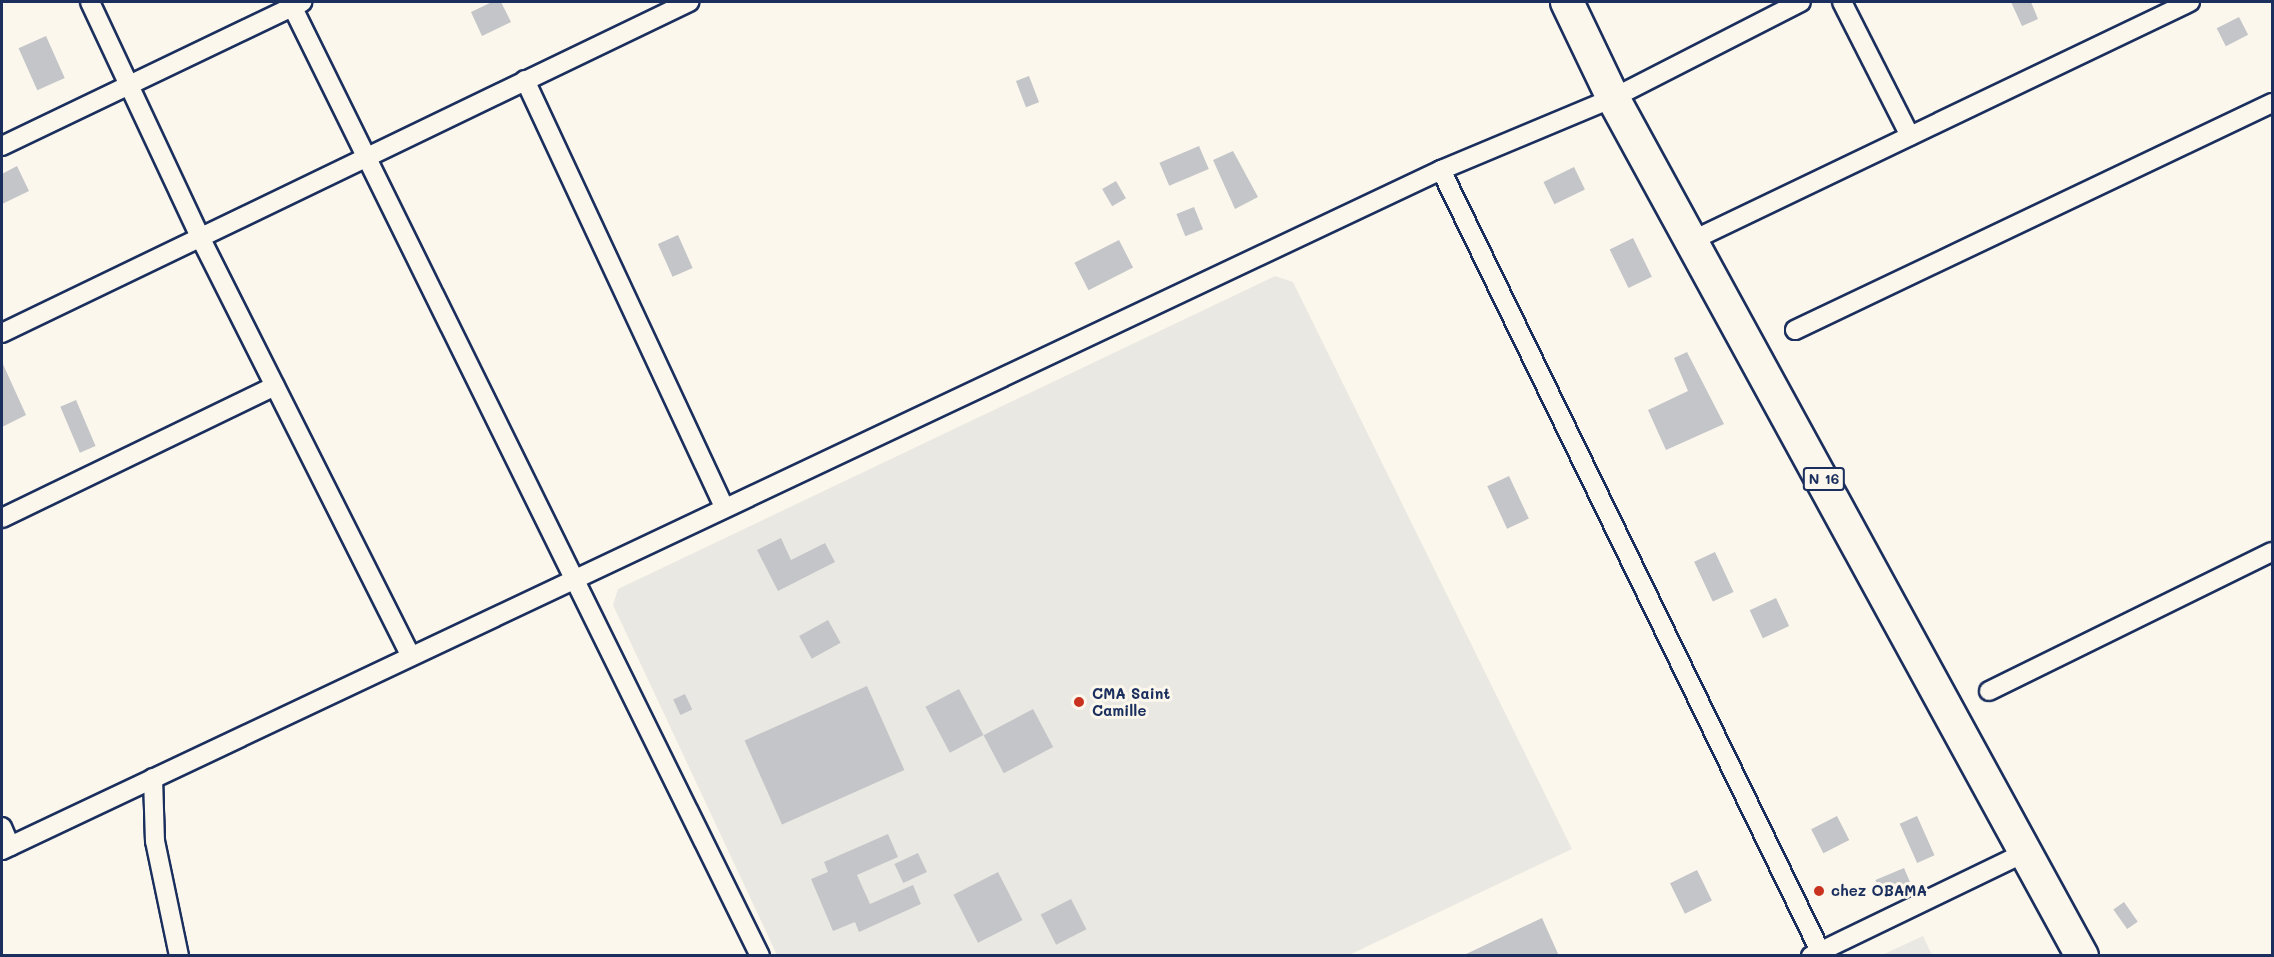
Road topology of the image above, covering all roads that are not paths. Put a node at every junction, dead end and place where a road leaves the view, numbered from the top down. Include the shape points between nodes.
1 (90, 2) edge
2 (689, 2) edge
3 (1567, 2) edge
4 (1801, 2) edge
5 (1842, 2) edge
6 (2190, 2) edge
7 (296, 3) edge
8 (525, 80) junction
9 (130, 86) junction
10 (1613, 98) junction
11 (2272, 103) edge
12 (1910, 136) junction
13 (2, 146) edge
14 (365, 157) junction
15 (1441, 170) junction
16 (200, 237) junction
17 (1693, 240) junction
18 (1795, 330) dead end
19 (2, 333) edge
20 (275, 386) junction
21 (724, 507) junction
22 (2, 519) edge
23 (2272, 552) edge
24 (570, 579) junction
25 (410, 655) junction
26 (1989, 692) dead end
27 (153, 778) junction
28 (2, 827) edge
29 (6, 848) edge
30 (2028, 851) junction
31 (1816, 953) edge
32 (179, 956) edge
33 (760, 956) edge
34 (2082, 956) edge

1 - 9 street
2 - 8 street
3 - 10 highway, N 16
4 - 10 street
5 - 12 street
6 - 12 street
7 - 9 street
7 - 14 street
8 - 14 street
8 - 21 street
9 - 13 street
9 - 16 street
10 - 15 street
10 - 17 highway, N 16
11 - 18 street
12 - 17 street
14 - 16 street
14 - 24 street
15 - 21 street
15 - 31 street
16 - 19 street
16 - 20 street
17 - 30 highway, N 16
20 - 22 street
20 - 25 street
21 - 24 street
23 - 26 street
24 - 25 street
24 - 33 street
25 - 27 street
27 - 29 street
27 - 32 street via 157,852
28 - 29 street
30 - 31 street
30 - 34 highway, N 16

